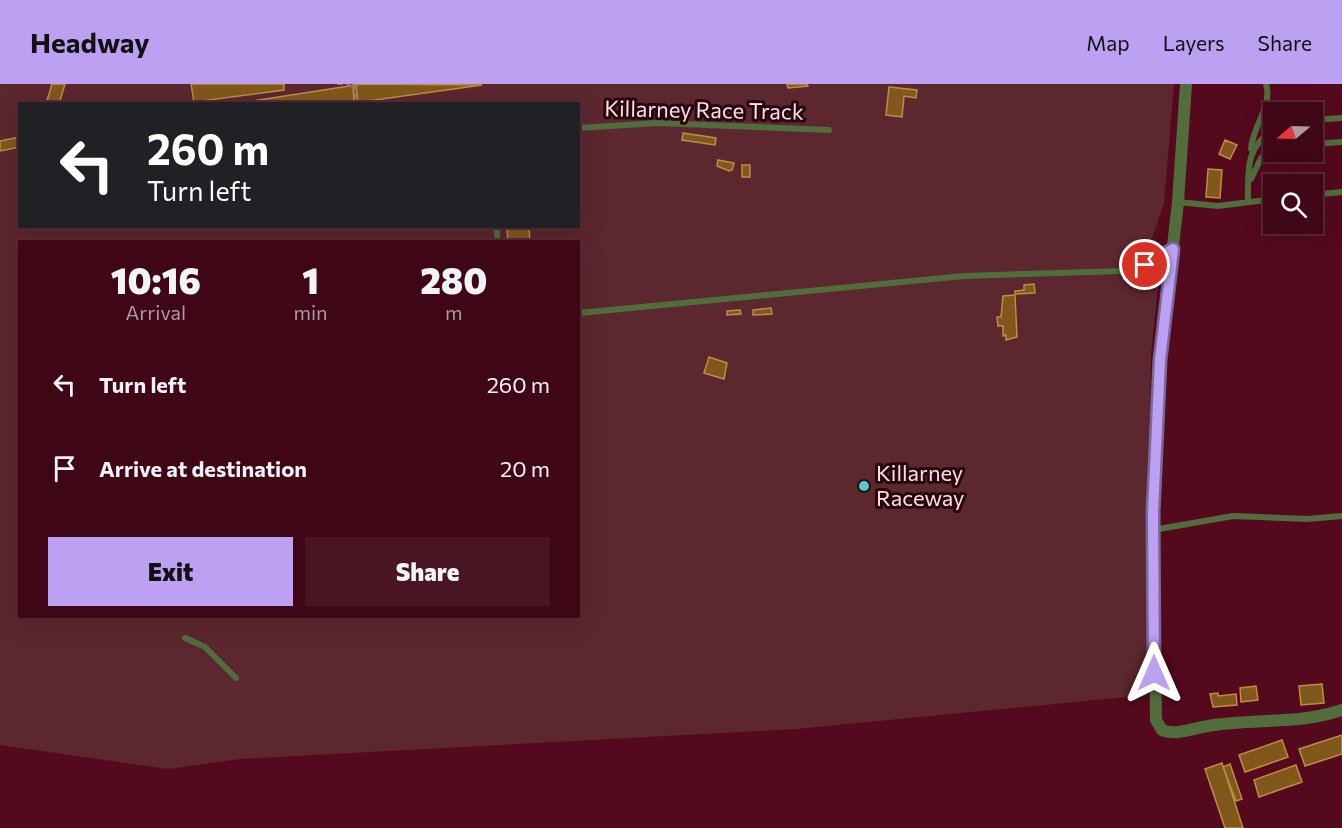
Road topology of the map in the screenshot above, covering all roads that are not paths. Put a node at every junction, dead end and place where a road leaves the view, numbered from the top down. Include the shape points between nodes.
1 (1186, 84) edge
2 (1266, 84) edge
3 (1342, 118) edge
4 (1323, 119) edge
5 (580, 128) edge
6 (829, 130) dead end
7 (1263, 137) edge
8 (1342, 142) edge
9 (1323, 143) edge
10 (1251, 153) junction
11 (1263, 157) edge
12 (1248, 186) junction
13 (1342, 192) edge
14 (1323, 194) edge
15 (1263, 200) edge
16 (1178, 202) junction
17 (1248, 202) junction
18 (1173, 249) junction
19 (580, 313) edge
20 (1342, 516) edge
21 (1154, 530) junction
22 (184, 638) dead end
23 (236, 678) dead end
24 (1342, 710) edge

1 - 16 street
2 - 10 lane via 1268,97 1252,138
3 - 4 lane
5 - 6 lane, Killarney Race Track via 657,123
7 - 10 lane
8 - 9 lane
10 - 12 lane
11 - 12 lane
12 - 17 lane
13 - 14 lane
15 - 17 lane
16 - 17 lane via 1218,206
16 - 18 street
18 - 19 lane via 1145,265 1123,271 964,276
18 - 21 street via 1160,360
20 - 21 lane via 1233,516
21 - 24 street via 1155,713 1162,730 1310,719
22 - 23 lane via 205,647

